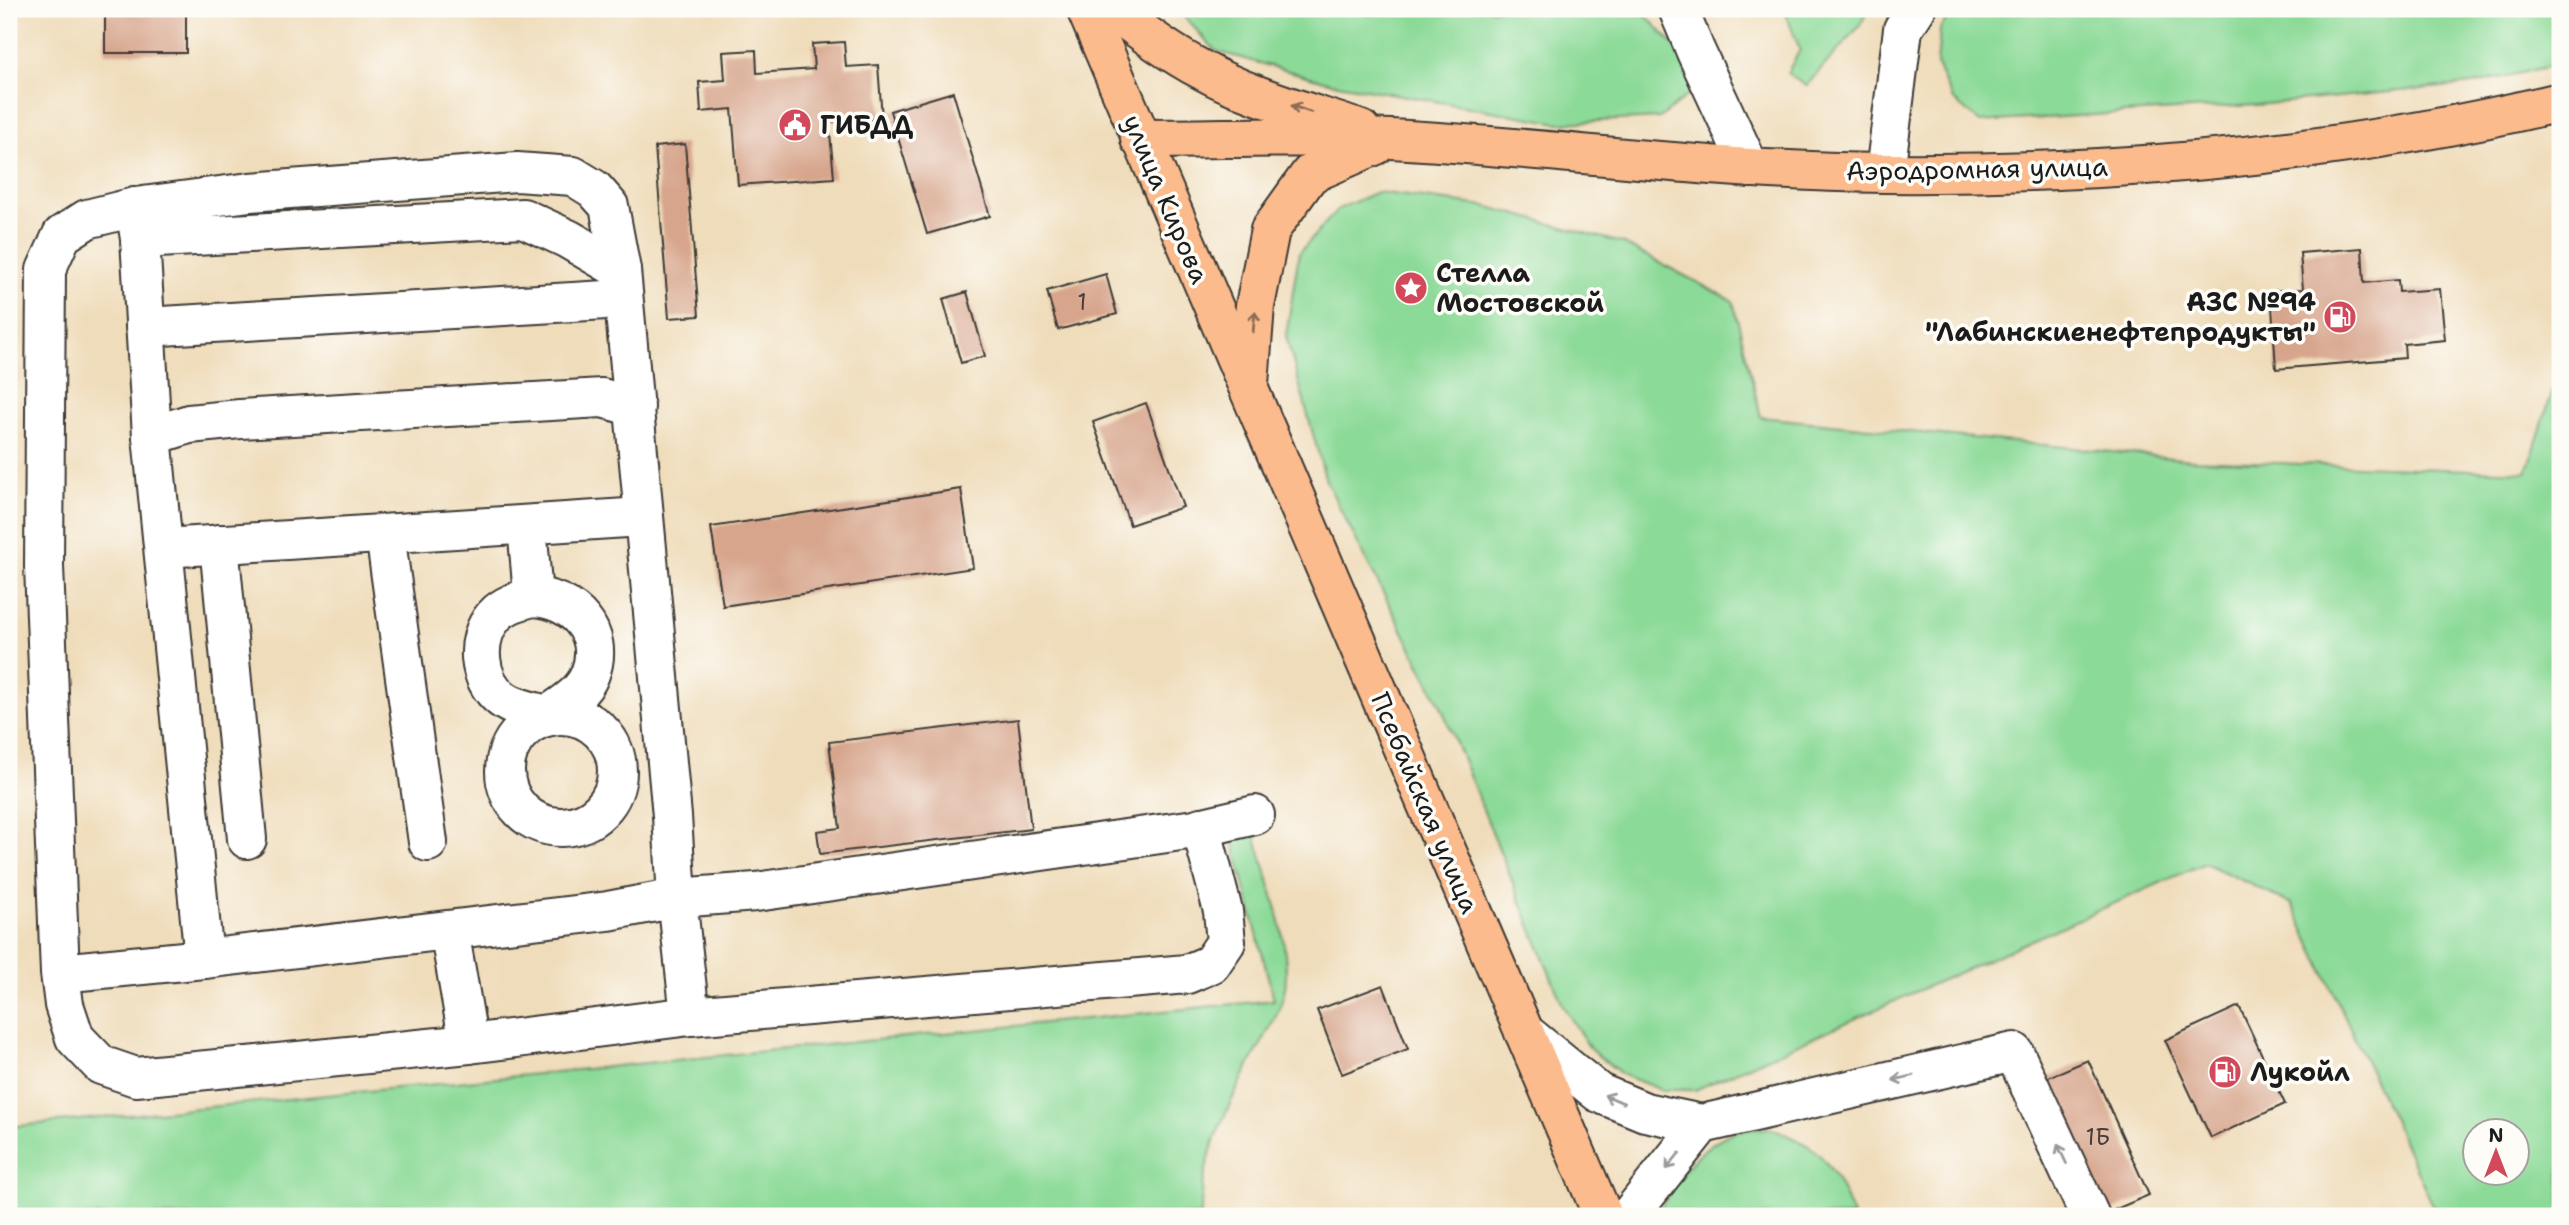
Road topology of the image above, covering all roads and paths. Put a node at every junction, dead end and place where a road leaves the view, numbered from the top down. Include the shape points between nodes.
1 (1086, 9) edge
2 (1113, 9) edge
3 (1678, 9) edge
4 (1916, 9) edge
5 (2548, 111) edge
6 (1140, 139) junction
7 (1389, 139) junction
8 (1750, 169) junction
9 (1885, 173) junction
10 (138, 223) junction
11 (622, 284) junction
12 (145, 327) junction
13 (1248, 390) junction
14 (635, 407) junction
15 (152, 436) junction
16 (642, 517) junction
17 (527, 525) junction
18 (385, 534) junction
19 (219, 544) junction
20 (164, 548) junction
21 (533, 597) junction
22 (1255, 815) dead end
23 (1201, 827) junction
24 (247, 839) dead end
25 (428, 842) dead end
26 (677, 898) junction
27 (449, 930) junction
28 (204, 959) junction
29 (60, 973) junction
30 (690, 1016) junction
31 (1524, 1032) junction
32 (469, 1044) junction
33 (1702, 1124) junction
34 (1603, 1216) edge
35 (1629, 1216) edge
36 (2090, 1216) edge

1 - 6 main road, улица Кирова
7 -> 2 main road, Аэродромная улица via 1204,71 1144,35
3 - 8 street
4 - 9 street via 1903,29
5 - 9 main road, Аэродромная улица via 2328,148 2100,169
6 - 7 main road, Аэродромная улица
6 - 13 main road, улица Кирова
7 - 8 main road, Аэродромная улица
13 -> 7 main road, Аэродромная улица via 1255,306 1270,230 1310,174
8 - 9 main road, Аэродромная улица
10 - 11 street via 523,218 568,239
10 - 11 street via 250,192 517,172 573,176 609,206
10 - 12 street
10 - 29 street via 86,219 62,235 46,270 44,566
11 - 12 street
11 - 14 street
12 - 15 street
13 - 31 main road, Псебайская улица
14 - 15 street via 602,398 189,424
14 - 16 street
15 - 20 street
16 - 17 street
16 - 26 street
17 - 18 street
17 - 21 street
18 - 19 street
18 - 25 street
19 - 20 street
19 - 24 street
20 - 28 street
21 - 21 street via 509,604 494,616 484,633 480,656 485,678 501,698 521,709 548,715 580,692 590,674 594,651 590,632 579,616 564,603
22 - 23 street
23 - 26 street via 756,892
23 - 30 street via 1223,911 1226,942 1211,964 1187,974
26 - 27 street
26 - 30 street
27 - 28 street
27 - 32 street
28 - 29 street
29 - 32 street via 75,1038 101,1065 136,1077
30 - 32 street
33 -> 31 street via 1644,1111 1599,1093
31 - 34 main road, Псебайская улица
33 -> 35 street
36 -> 33 street via 2014,1052

